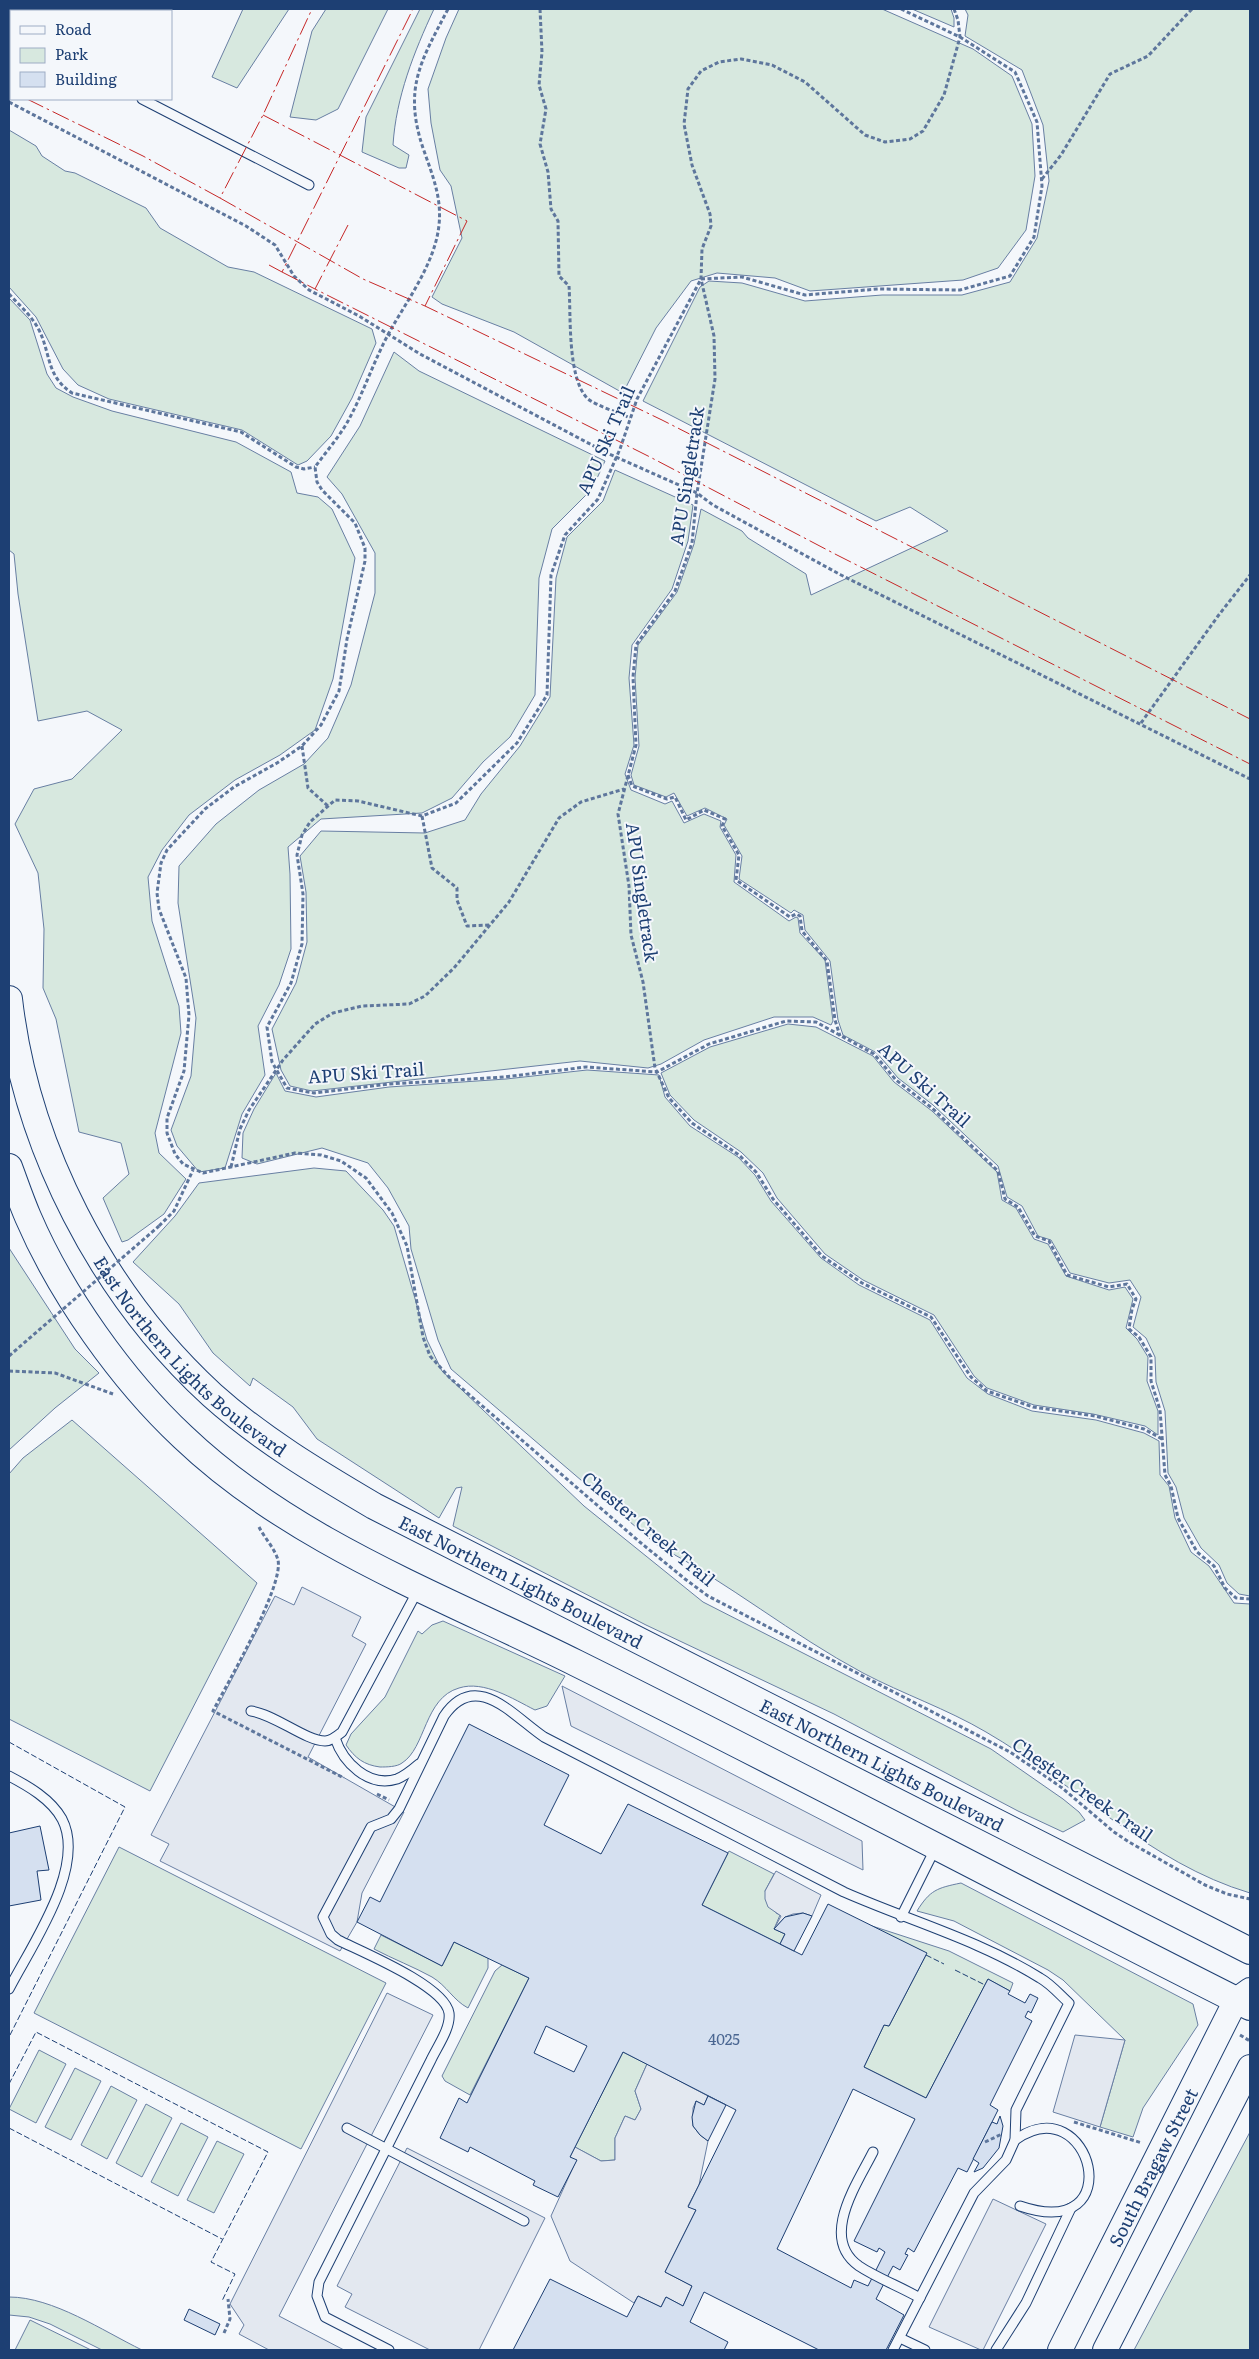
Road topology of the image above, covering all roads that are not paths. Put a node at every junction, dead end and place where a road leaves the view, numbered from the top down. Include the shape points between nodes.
1 (144, 100) edge
2 (309, 185) dead end
3 (9, 999) edge
4 (9, 1167) edge
5 (420, 1588) junction
6 (251, 1711) dead end
7 (335, 1738) junction
8 (422, 1762) junction
9 (9, 1776) edge
10 (937, 1847) junction
11 (901, 1917) junction
12 (1250, 1951) edge
13 (9, 1989) edge
14 (1245, 1999) edge
15 (1250, 2067) edge
16 (347, 2128) dead end
17 (1015, 2140) junction
18 (386, 2148) junction
19 (873, 2152) dead end
20 (1020, 2206) dead end
21 (1071, 2208) junction
22 (524, 2221) dead end
23 (920, 2298) junction
24 (900, 2338) junction
25 (389, 2350) edge
26 (893, 2350) edge
27 (925, 2350) edge
28 (996, 2350) edge
29 (1060, 2350) edge
30 (1105, 2350) edge

1 - 2 lane
3 - 12 main road, East Northern Lights Boulevard via 12,1029 47,1152 97,1251 166,1347 212,1394 260,1434 312,1470 374,1506
4 - 5 main road via 28,1219 76,1306 106,1348 182,1436 227,1475 280,1513
5 - 7 lane via 342,1732
5 - 10 main road via 575,1662
6 - 7 lane via 261,1712 312,1738 325,1741
7 - 8 lane via 340,1753 350,1765 366,1776 382,1781 406,1775
8 - 11 lane via 451,1705 459,1699 488,1697 544,1737 844,1892
8 - 18 lane via 399,1809 391,1819 372,1827 323,1917 331,1934 338,1940 429,1986 442,1998 449,2013 439,2044
9 - 13 lane via 44,1798 61,1818 68,1836 68,1863 61,1889
10 - 11 lane
10 - 14 main road
11 - 17 lane via 966,1939 1042,1979 1069,2003 1016,2110
14 - 29 main road, South Bragaw Street
15 - 30 main road
16 - 18 lane
17 - 21 lane via 1025,2132 1049,2129 1074,2140 1084,2152 1090,2165 1087,2191
17 - 23 lane via 1006,2160 974,2193
18 - 22 lane
18 - 25 lane via 318,2282 317,2296 325,2317
19 - 23 lane via 842,2216 842,2240 847,2253 858,2265
20 - 21 lane via 1051,2213
21 - 28 lane via 1026,2303
23 - 24 lane
24 - 26 lane
24 - 27 lane

